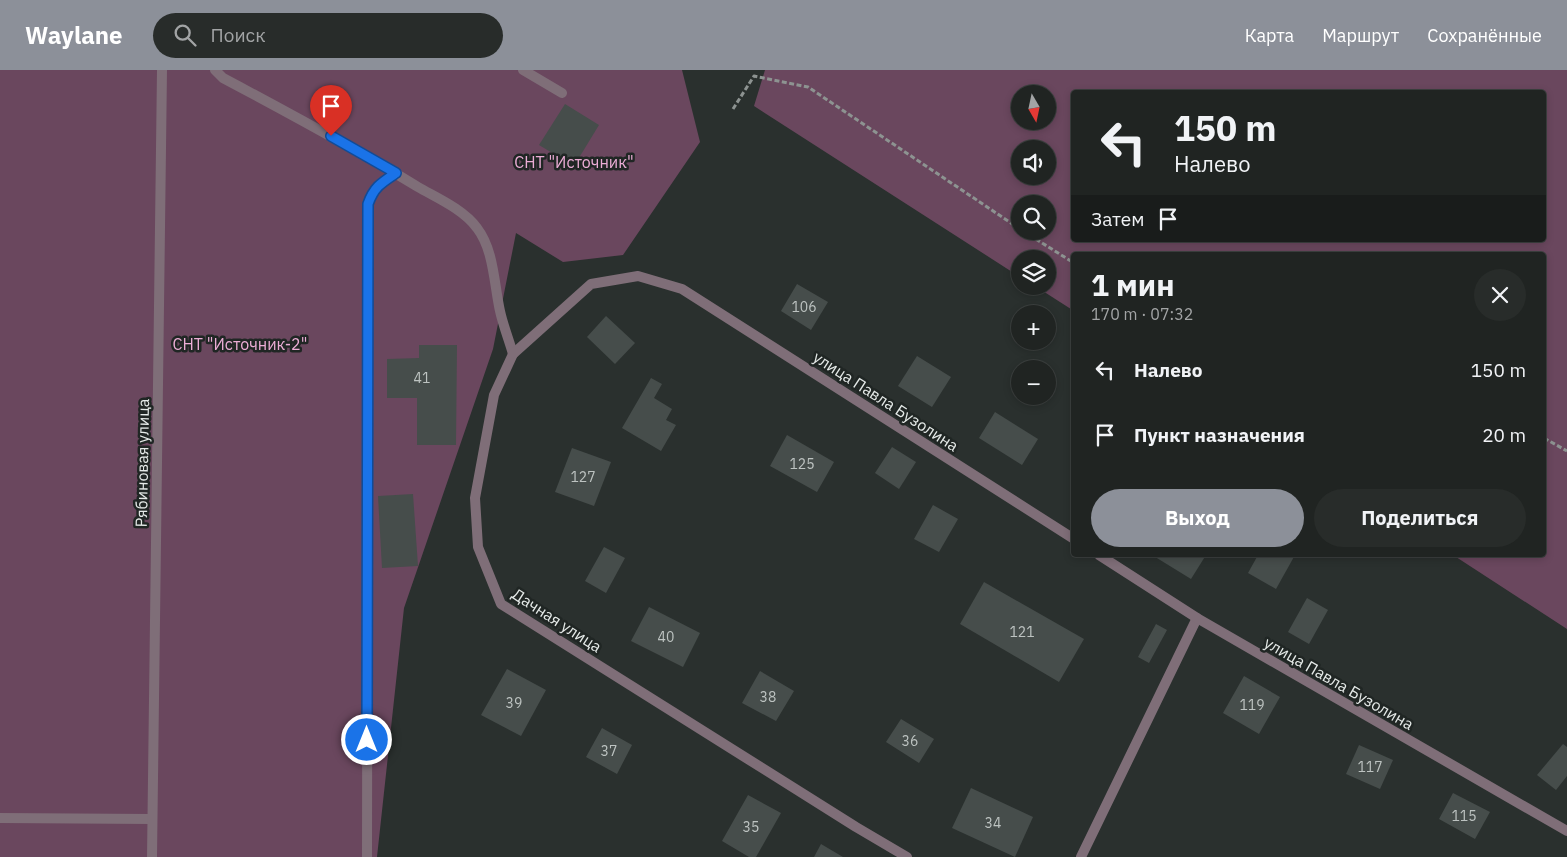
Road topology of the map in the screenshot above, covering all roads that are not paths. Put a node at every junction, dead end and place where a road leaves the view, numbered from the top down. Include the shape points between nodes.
1 (162, 70) edge
2 (215, 70) edge
3 (523, 70) edge
4 (562, 93) dead end
5 (396, 173) junction
6 (682, 289) joint
7 (513, 354) junction
8 (1071, 537) edge
9 (1102, 557) edge
10 (1198, 618) junction
11 (0, 818) edge
12 (152, 820) junction
13 (1567, 831) edge
14 (152, 857) edge
15 (367, 857) edge
16 (907, 857) edge
17 (1081, 857) edge

1 - 12 street, Рябиновая улица
2 - 5 street via 223,78
3 - 4 street
5 - 7 street via 459,212 477,228 490,260 500,313
5 - 15 street via 379,184 368,204
6 - 7 street, Дачная улица via 638,276 591,284
6 - 8 street, улица Павла Бузолина
7 - 16 street, Дачная улица via 494,395 475,498 478,547 501,604
9 - 10 street, улица Павла Бузолина
10 - 13 street, улица Павла Бузолина
10 - 17 street
11 - 12 street
12 - 14 street, Рябиновая улица

